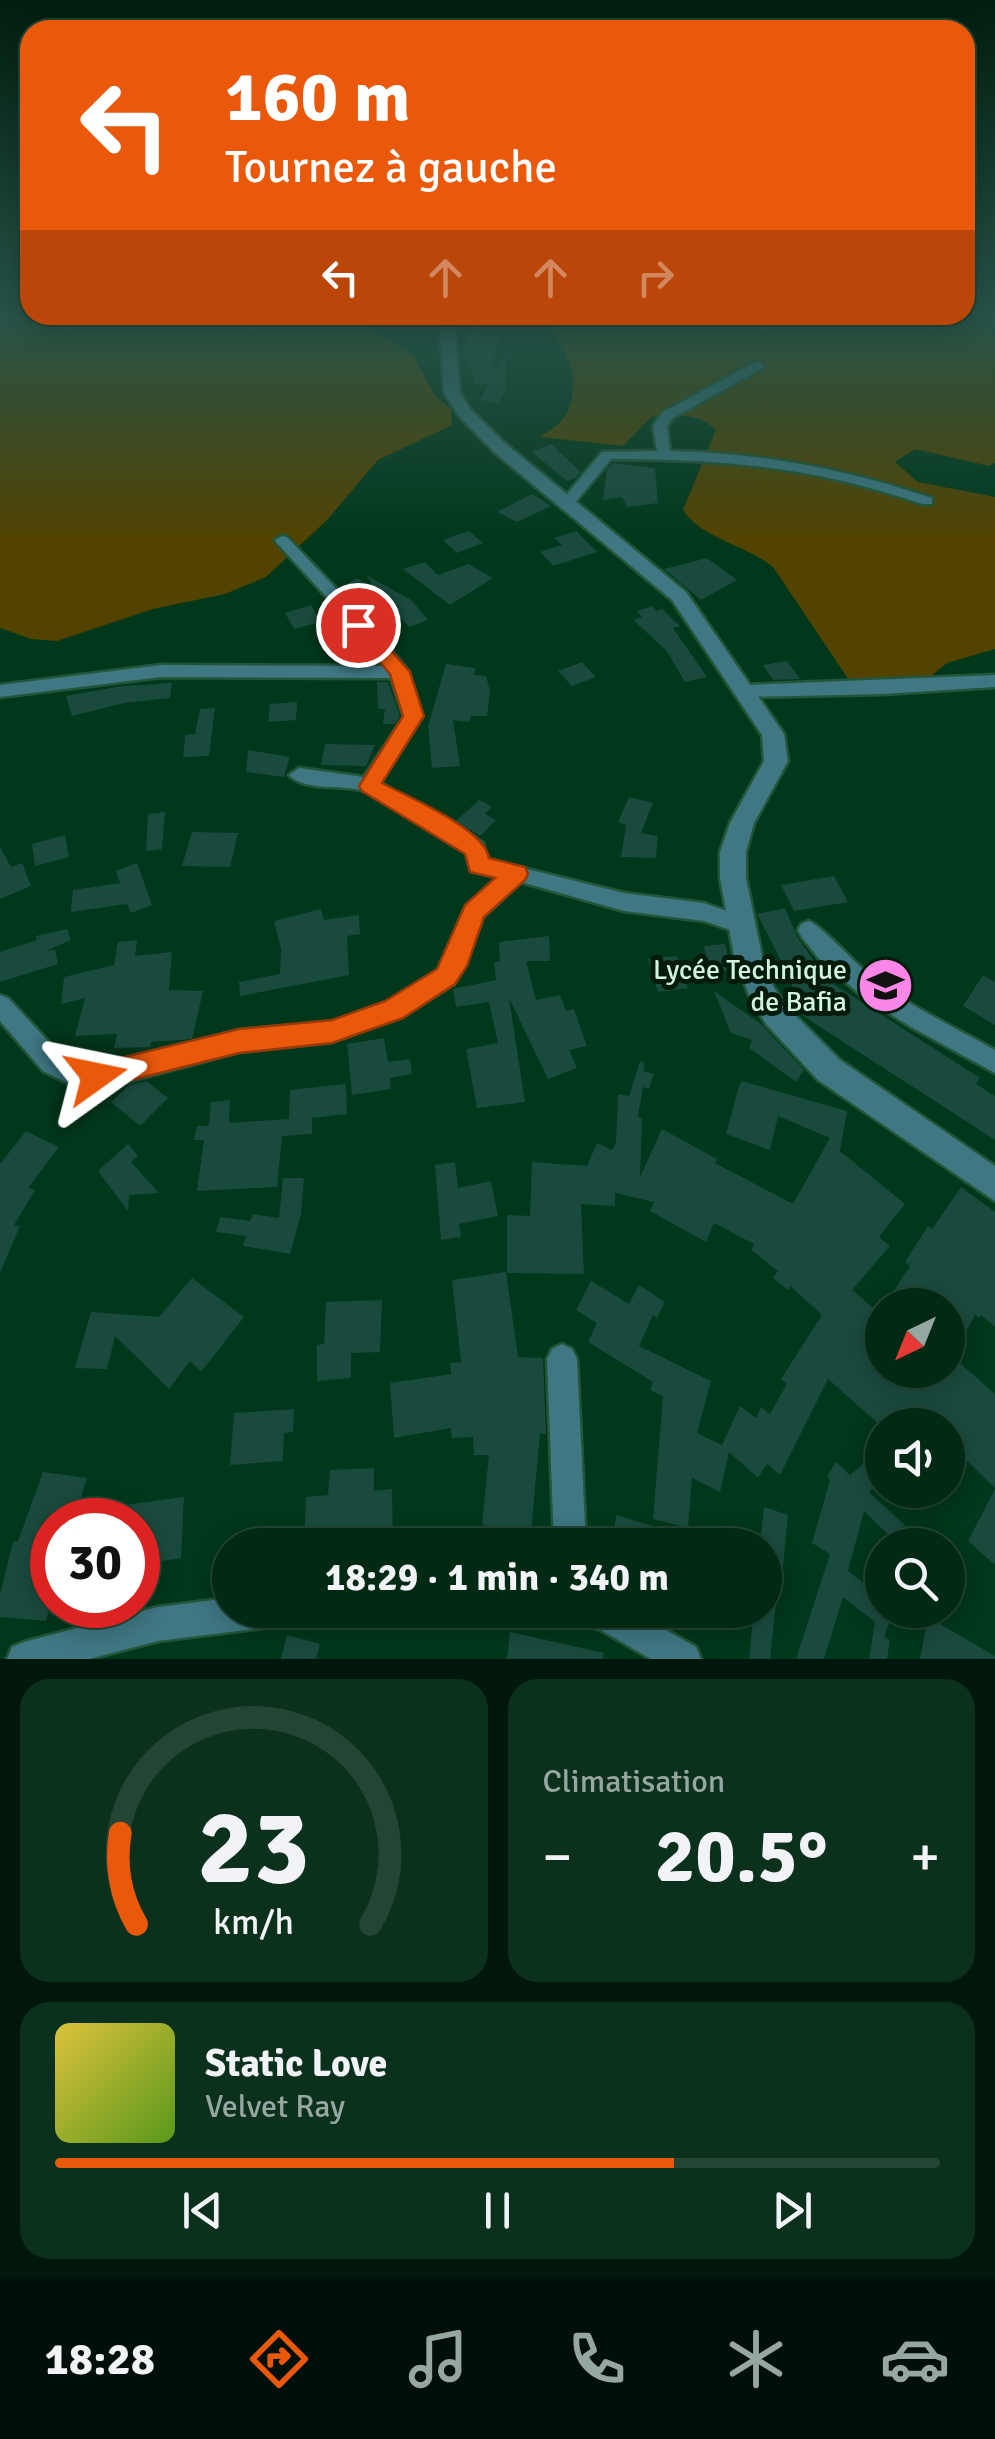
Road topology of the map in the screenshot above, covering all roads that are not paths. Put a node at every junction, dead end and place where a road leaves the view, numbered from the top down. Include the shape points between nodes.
1 (454, 391) edge
2 (710, 391) edge
3 (664, 455) junction
4 (569, 501) junction
5 (927, 501) dead end
6 (282, 540) dead end
7 (400, 672) junction
8 (995, 681) edge
9 (746, 691) junction
10 (0, 692) edge
11 (299, 775) dead end
12 (370, 786) junction
13 (516, 874) junction
14 (742, 925) junction
15 (809, 930) dead end
16 (0, 1005) edge
17 (995, 1062) edge
18 (995, 1185) edge
19 (562, 1359) dead end
20 (569, 1528) edge
21 (212, 1617) edge
22 (630, 1628) edge
23 (24, 1659) edge
24 (684, 1659) edge

1 - 4 street via 456,402 500,448
2 - 3 street via 668,415 660,426
3 - 4 street via 608,456
3 - 5 street via 796,462
4 - 9 street via 679,596
6 - 7 street
7 - 10 street via 161,671
7 - 12 street via 413,716
8 - 9 street
9 - 14 street via 778,753 733,852
11 - 12 street
12 - 13 street via 448,829 476,850 478,865
13 - 14 street
13 - 16 street via 474,912 446,977 394,1010 332,1032 239,1041 126,1071 76,1076 52,1063
14 - 18 street via 761,991 792,1033 829,1070
15 - 17 street via 831,961 872,992
19 - 20 street
21 - 23 street via 158,1624
22 - 24 street

